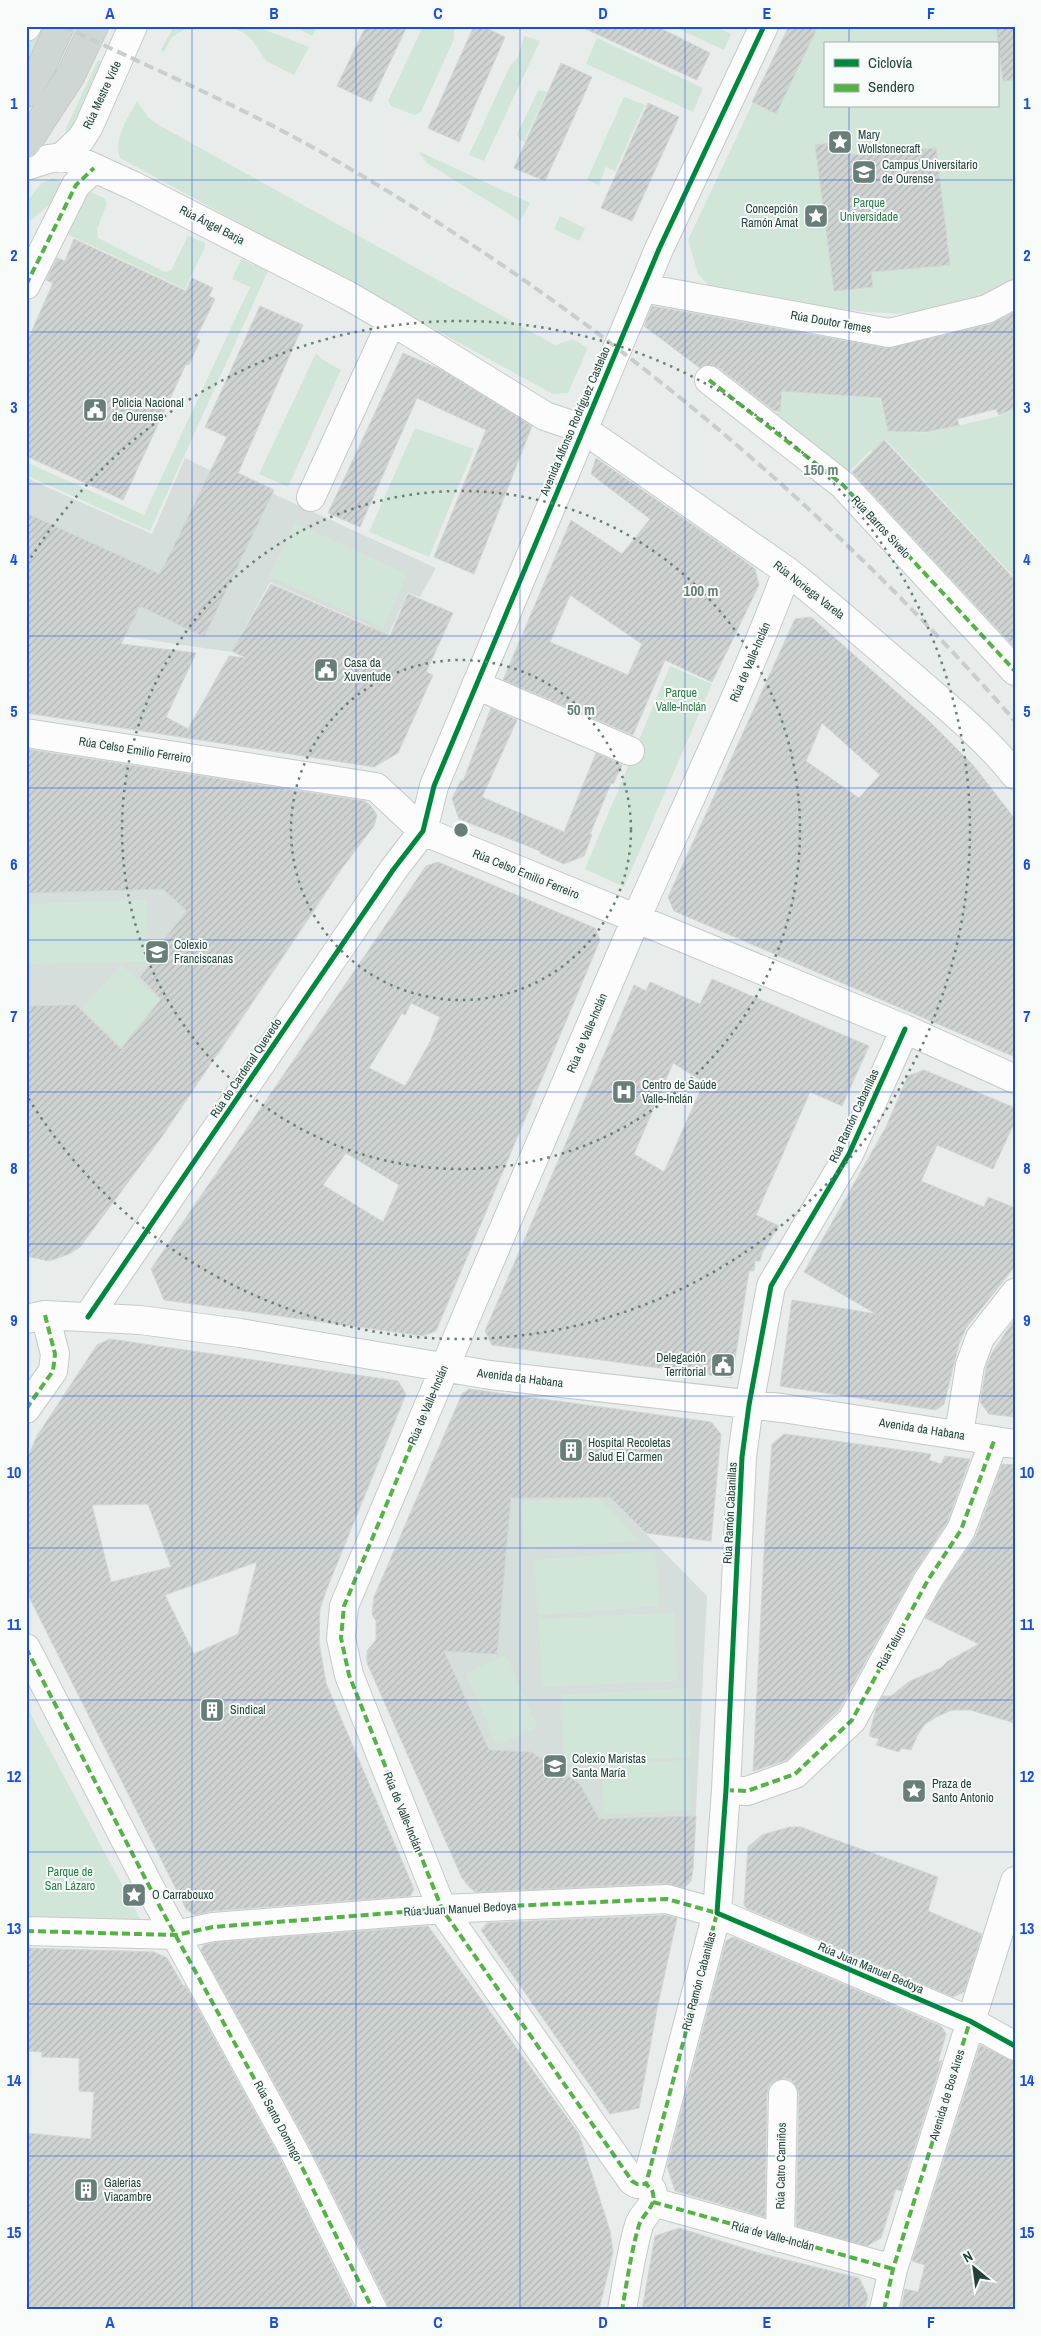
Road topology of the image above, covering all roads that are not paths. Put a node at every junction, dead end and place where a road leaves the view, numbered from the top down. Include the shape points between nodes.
1 (60, 26) edge
2 (94, 26) edge
3 (133, 26) edge
4 (764, 27) edge
5 (26, 93) edge
6 (26, 144) edge
7 (62, 157) junction
8 (26, 166) edge
9 (94, 168) junction
10 (26, 285) edge
11 (643, 288) junction
12 (1015, 294) edge
13 (390, 320) junction
14 (709, 380) dead end
15 (583, 429) junction
16 (311, 497) dead end
17 (787, 571) junction
18 (1015, 671) edge
19 (476, 685) junction
20 (26, 733) edge
21 (630, 751) dead end
22 (1015, 775) edge
23 (423, 831) junction
24 (637, 918) junction
25 (905, 1029) junction
26 (1015, 1079) edge
27 (1015, 1293) edge
28 (33, 1312) edge
29 (88, 1317) junction
30 (444, 1367) junction
31 (749, 1404) junction
32 (26, 1408) edge
33 (958, 1434) junction
34 (1004, 1443) edge
35 (26, 1648) edge
36 (726, 1790) junction
37 (1015, 1881) edge
38 (442, 1909) junction
39 (717, 1913) junction
40 (26, 1931) edge
41 (176, 1935) junction
42 (970, 2021) junction
43 (1015, 2046) edge
44 (782, 2094) dead end
45 (646, 2204) junction
46 (780, 2238) junction
47 (893, 2269) junction
48 (373, 2310) edge
49 (622, 2310) edge
50 (884, 2310) edge

1 - 5 main road
2 - 6 main road via 71,75
3 - 7 street, Rúa Mestre Vide via 81,139
4 - 11 street, Avenida Alfonso Rodríguez Castelao
7 - 8 street, Rúa Ángel Barja
7 - 9 street, Rúa Ángel Barja
9 - 10 street via 76,184
9 - 13 street, Rúa Ángel Barja via 183,210
11 - 12 street, Rúa Doutor Temes via 889,333 987,309
11 - 15 street, Avenida Alfonso Rodríguez Castelao
13 - 15 street, Rúa Ángel Barja via 545,416
13 - 16 street
14 - 18 street, Rúa Barros Sivelo via 843,485
15 - 17 street, Rúa Noriega Varela
15 - 19 street, Avenida Alfonso Rodríguez Castelao
17 - 22 street, Rúa Noriega Varela via 950,709
17 - 24 street, Rúa de Valle-Inclán
19 - 21 street
19 - 23 street, Avenida Alfonso Rodríguez Castelao via 434,786
20 - 23 street, Rúa Celso Emilio Ferreiro via 376,787
23 - 24 street, Rúa Celso Emilio Ferreiro
23 - 29 street, Rúa do Cardenal Quevedo via 393,870
24 - 25 street, Rúa Celso Emilio Ferreiro
24 - 30 street, Rúa de Valle-Inclán
25 - 26 street, Rúa Celso Emilio Ferreiro
25 - 31 street, Rúa Ramón Cabanillas via 848,1154 771,1286
27 - 33 street via 980,1338 970,1365
28 - 29 street, Avenida da Habana
28 - 32 street via 56,1354 53,1372
29 - 30 street, Avenida da Habana via 240,1333
30 - 31 street, Avenida da Habana
30 - 38 street, Rúa de Valle-Inclán via 344,1606 341,1638 349,1674
31 - 33 street, Avenida da Habana
31 - 36 street, Rúa Ramón Cabanillas via 742,1457
33 - 34 street, Avenida da Habana
34 - 36 street, Rúa Teluro via 961,1530 928,1580 852,1720 795,1774 747,1791
35 - 41 street
36 - 39 street, Rúa Ramón Cabanillas
37 - 42 street, Avenida de Bos Aires
38 - 39 street, Rúa Juan Manuel Bedoya via 667,1899
38 - 41 street, Rúa Juan Manuel Bedoya via 213,1927
38 - 45 street, Rúa de Valle-Inclán via 637,2184
39 - 42 street, Rúa Juan Manuel Bedoya
39 - 45 street, Rúa Ramón Cabanillas
40 - 41 street, Rúa Juan Manuel Bedoya
41 - 48 street, Rúa Santo Domingo via 296,2153
42 - 43 street, Rúa Juan Manuel Bedoya
42 - 47 street, Avenida de Bos Aires
44 - 46 street, Rúa Catro Camiños
45 - 46 street, Rúa de Valle-Inclán
45 - 49 street, Rúa Ramón Cabanillas
46 - 47 street, Rúa de Valle-Inclán
47 - 50 street, Avenida de Bos Aires

